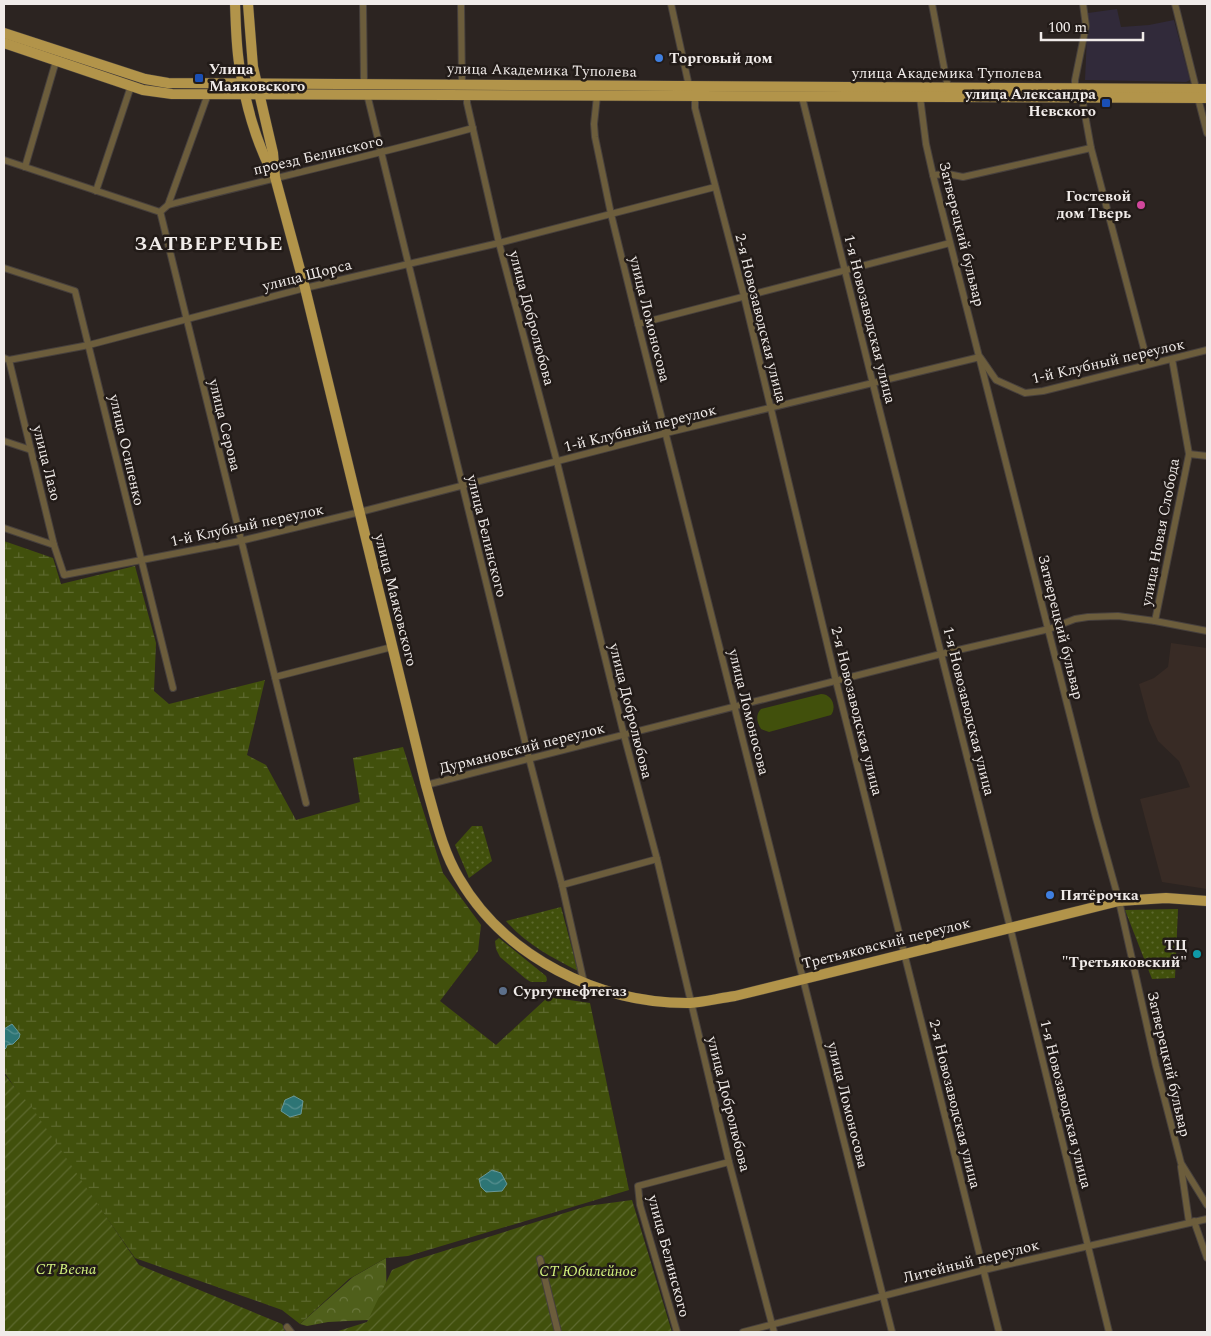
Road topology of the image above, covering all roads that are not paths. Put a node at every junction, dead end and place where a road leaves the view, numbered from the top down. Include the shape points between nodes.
1 (235, 4) edge
2 (248, 4) edge
3 (363, 4) edge
4 (461, 4) edge
5 (671, 4) edge
6 (932, 4) edge
7 (1083, 4) edge
8 (1175, 4) edge
9 (4, 33) edge
10 (4, 43) edge
11 (56, 61) junction
12 (242, 83) junction
13 (257, 83) junction
14 (364, 84) junction
15 (462, 85) junction
16 (478, 85) junction
17 (131, 86) junction
18 (689, 86) junction
19 (706, 86) junction
20 (931, 88) junction
21 (948, 88) junction
22 (1075, 88) junction
23 (1207, 88) edge
24 (208, 94) junction
25 (244, 94) junction
26 (259, 94) junction
27 (367, 94) junction
28 (450, 95) junction
29 (467, 95) junction
30 (1201, 95) edge
31 (596, 96) junction
32 (678, 96) junction
33 (694, 96) junction
34 (802, 97) junction
35 (920, 97) junction
36 (1082, 98) junction
37 (473, 128) junction
38 (1207, 133) edge
39 (1091, 148) junction
40 (381, 153) junction
41 (4, 160) edge
42 (25, 167) junction
43 (933, 175) junction
44 (275, 177) junction
45 (715, 187) junction
46 (96, 191) junction
47 (168, 205) junction
48 (160, 212) junction
49 (612, 214) junction
50 (499, 243) junction
51 (950, 243) junction
52 (409, 263) junction
53 (4, 268) edge
54 (845, 270) junction
55 (305, 288) junction
56 (744, 296) junction
57 (186, 319) junction
58 (638, 324) junction
59 (89, 345) junction
60 (1207, 350) edge
61 (980, 357) junction
62 (6, 359) edge
63 (1172, 359) junction
64 (1148, 364) junction
65 (873, 384) junction
66 (769, 408) junction
67 (666, 433) junction
68 (4, 441) edge
69 (31, 450) junction
70 (1189, 454) junction
71 (1207, 456) edge
72 (557, 462) junction
73 (462, 487) junction
74 (360, 512) junction
75 (4, 528) edge
76 (240, 541) junction
77 (54, 545) junction
78 (141, 560) junction
79 (64, 575) joint
80 (1155, 621) junction
81 (1049, 629) junction
82 (1207, 631) edge
83 (392, 648) junction
84 (942, 654) junction
85 (275, 677) junction
86 (836, 681) junction
87 (173, 688) dead end
88 (735, 707) junction
89 (624, 735) junction
90 (528, 758) junction
91 (426, 785) junction
92 (306, 803) dead end
93 (657, 859) junction
94 (562, 885) junction
95 (1119, 901) junction
96 (1207, 901) edge
97 (1010, 927) junction
98 (905, 953) junction
99 (803, 978) junction
100 (573, 979) joint
101 (584, 983) junction
102 (691, 1003) junction
103 (729, 1162) junction
104 (1181, 1163) junction
105 (1207, 1205) edge
106 (1207, 1218) edge
107 (1192, 1221) junction
108 (1088, 1245) junction
109 (1207, 1258) edge
110 (540, 1259) dead end
111 (984, 1270) junction
112 (883, 1296) junction
113 (772, 1324) junction
114 (558, 1332) edge
115 (677, 1332) edge
116 (743, 1332) edge
117 (774, 1332) edge
118 (892, 1332) edge
119 (999, 1332) edge
120 (1109, 1332) edge

1 - 12 main road, улица Маяковского
2 - 13 main road, улица Маяковского
3 - 14 street
4 - 15 street
5 - 18 street
6 - 21 street
7 - 22 street via 1086,26
8 - 30 street
9 - 12 main road, улица Академика Туполева via 157,82
10 - 11 main road, улица Академика Туполева
11 - 17 main road, улица Академика Туполева
11 - 42 street
12 - 13 main road, улица Академика Туполева
12 - 25 main road, улица Маяковского
13 - 14 main road, улица Академика Туполева
13 - 26 main road, улица Маяковского
14 - 15 main road, улица Академика Туполева
15 - 16 main road, улица Академика Туполева
15 - 28 main road
16 - 18 main road, улица Академика Туполева
16 - 29 main road
17 - 24 main road, улица Академика Туполева via 166,94
17 - 46 street
18 - 19 main road, улица Академика Туполева
18 - 32 main road
19 - 20 main road, улица Академика Туполева
19 - 33 main road
20 - 21 main road, улица Академика Туполева
20 - 35 main road
21 - 22 main road, улица Академика Туполева
22 - 30 main road, улица Академика Туполева
23 - 30 main road, улица Академика Туполева
24 - 25 main road, улица Академика Туполева
24 - 47 street, проезд Белинского
25 - 26 main road, улица Академика Туполева
25 - 44 main road, улица Маяковского via 265,158
26 - 27 main road, улица Академика Туполева
26 - 44 main road, улица Маяковского via 273,153
27 - 28 main road, улица Академика Туполева
27 - 40 street, улица Белинского
28 - 29 main road, улица Академика Туполева
29 - 31 main road, улица Академика Туполева
29 - 37 street, улица Добролюбова
30 - 36 main road, улица Академика Туполева via 1186,98
30 - 38 street
31 - 32 main road, улица Академика Туполева
31 - 49 street, улица Ломоносова via 595,138
32 - 33 main road, улица Академика Туполева
33 - 34 main road, улица Академика Туполева
33 - 45 street, 2-я Новозаводская улица
34 - 35 main road, улица Академика Туполева
34 - 54 street, 1-я Новозаводская улица
35 - 36 main road, улица Академика Туполева
35 - 43 street, Затверецкий бульвар
36 - 39 street
37 - 40 street, проезд Белинского
37 - 50 street, улица Добролюбова
39 - 43 street via 963,177
39 - 64 street
40 - 44 street, проезд Белинского
40 - 52 street, улица Белинского
41 - 42 street
42 - 46 street
43 - 51 street, Затверецкий бульвар
44 - 47 street, проезд Белинского
44 - 55 main road, улица Маяковского
45 - 49 street, улица Щорса
45 - 56 street, 2-я Новозаводская улица
46 - 48 street
47 - 48 street, проезд Белинского
48 - 57 street, улица Серова
49 - 50 street, улица Щорса
49 - 58 street, улица Ломоносова
50 - 52 street, улица Щорса
50 - 72 street, улица Добролюбова
51 - 54 street
51 - 61 street, Затверецкий бульвар
52 - 55 street, улица Щорса
52 - 73 street, улица Белинского
53 - 59 street, улица Осипенко via 75,292
54 - 56 street
54 - 65 street, 1-я Новозаводская улица
55 - 57 street, улица Щорса
55 - 74 main road, улица Маяковского
56 - 58 street
56 - 66 street, 2-я Новозаводская улица
57 - 59 street, улица Щорса
57 - 76 street, улица Серова
58 - 67 street, улица Ломоносова
59 - 62 street, улица Щорса
59 - 78 street, улица Осипенко
60 - 63 street, 1-й Клубный переулок
61 - 64 street, 1-й Клубный переулок via 996,380 1025,393
61 - 65 street, 1-й Клубный переулок
61 - 81 street, Затверецкий бульвар
62 - 69 street, улица Лазо
63 - 64 street, 1-й Клубный переулок
63 - 70 street, улица Новая Слобода
65 - 66 street, 1-й Клубный переулок
65 - 84 street, 1-я Новозаводская улица
66 - 67 street, 1-й Клубный переулок
66 - 86 street, 2-я Новозаводская улица
67 - 72 street, 1-й Клубный переулок
67 - 88 street, улица Ломоносова
68 - 69 street
69 - 77 street, улица Лазо
70 - 71 street
70 - 80 street, улица Новая Слобода
72 - 73 street, 1-й Клубный переулок
72 - 89 street, улица Добролюбова
73 - 74 street, 1-й Клубный переулок
73 - 90 street, улица Белинского
74 - 76 street, 1-й Клубный переулок
74 - 83 main road, улица Маяковского
75 - 77 street
76 - 78 street, 1-й Клубный переулок
76 - 85 street, улица Серова
77 - 79 street, улица Лазо
78 - 79 street, 1-й Клубный переулок
78 - 87 street, улица Осипенко
80 - 81 street, Дурмановский переулок via 1118,616 1088,617
80 - 82 street, Дурмановский переулок
81 - 84 street, Дурмановский переулок
81 - 95 street, Затверецкий бульвар
83 - 85 street
83 - 91 main road, улица Маяковского
84 - 86 street, Дурмановский переулок
84 - 97 street, 1-я Новозаводская улица
85 - 92 street, улица Серова
86 - 88 street, Дурмановский переулок
86 - 98 street, 2-я Новозаводская улица
88 - 89 street, Дурмановский переулок
88 - 99 street, улица Ломоносова
89 - 90 street, Дурмановский переулок
89 - 93 street, улица Добролюбова
90 - 91 street, Дурмановский переулок
90 - 94 street, улица Белинского
91 - 100 main road, улица Маяковского via 446,852 473,900 521,947
93 - 94 street
93 - 102 street, улица Добролюбова
94 - 101 street, улица Белинского
95 - 96 main road, Третьяковский переулок via 1166,898
95 - 97 main road, Третьяковский переулок
95 - 104 street, Затверецкий бульвар
97 - 98 main road, Третьяковский переулок
97 - 108 street, 1-я Новозаводская улица
98 - 99 main road, Третьяковский переулок
98 - 111 street, 2-я Новозаводская улица
99 - 102 main road, Третьяковский переулок via 735,996
99 - 112 street, улица Ломоносова
100 - 101 main road, Третьяковский переулок
101 - 102 main road, Третьяковский переулок via 643,998
102 - 103 street, улица Добролюбова
103 - 113 street, улица Добролюбова
103 - 115 street, улица Белинского via 638,1186 640,1205
104 - 105 street, Затверецкий бульвар
104 - 107 street, Затверецкий бульвар
106 - 107 street, Литейный переулок
107 - 108 street, Литейный переулок
107 - 109 street, Затверецкий бульвар
108 - 111 street, Литейный переулок
108 - 120 street, 1-я Новозаводская улица
110 - 114 street
111 - 112 street, Литейный переулок
111 - 119 street, 2-я Новозаводская улица
112 - 113 street, Литейный переулок
112 - 118 street, улица Ломоносова
113 - 116 street, Литейный переулок
113 - 117 street, улица Добролюбова

